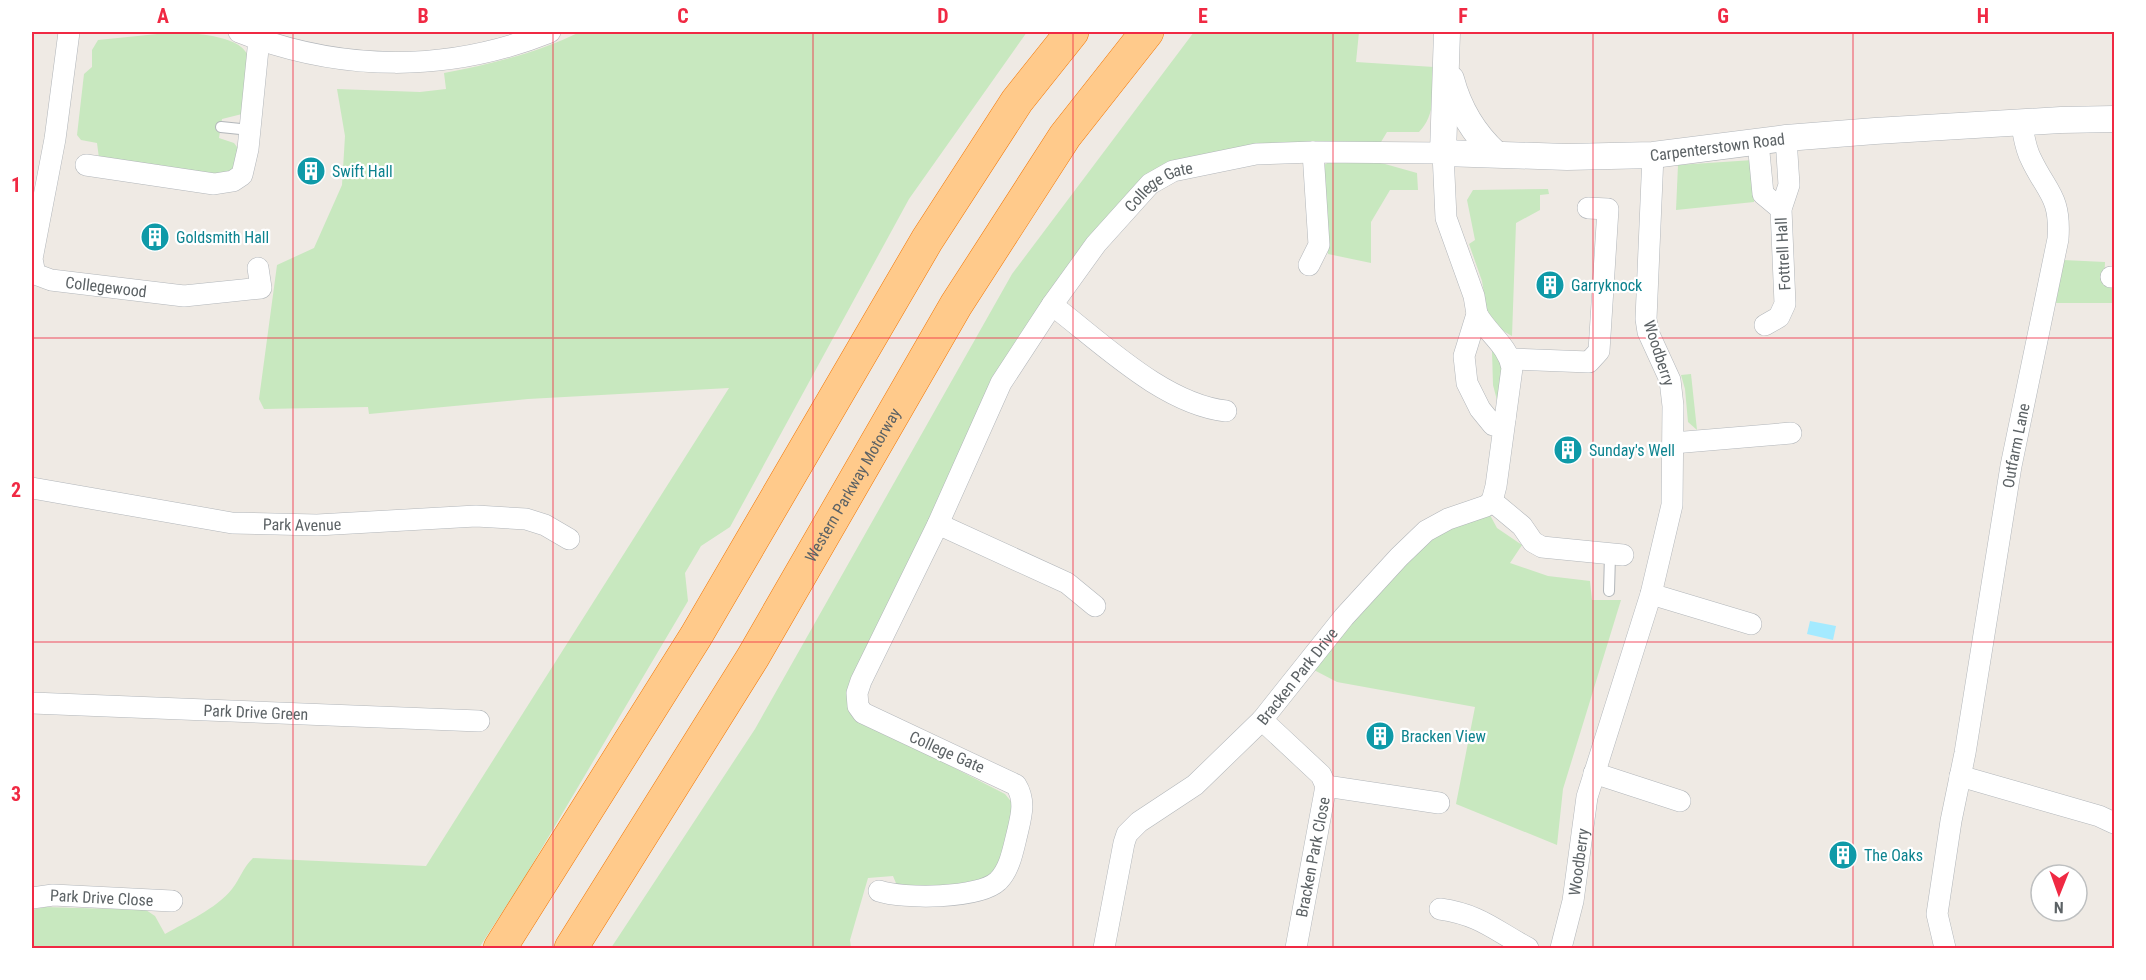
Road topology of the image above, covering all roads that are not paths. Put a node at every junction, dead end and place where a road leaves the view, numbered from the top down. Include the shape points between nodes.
1 (69, 32) edge
2 (239, 32) edge
3 (550, 32) edge
4 (1072, 32) edge
5 (1147, 32) edge
6 (1447, 32) edge
7 (517, 38) edge
8 (259, 39) junction
9 (295, 40) edge
10 (1447, 63) junction
11 (2115, 119) edge
12 (2020, 122) junction
13 (221, 127) dead end
14 (250, 130) junction
15 (1786, 138) junction
16 (1758, 142) junction
17 (1313, 152) junction
18 (1443, 153) junction
19 (1496, 154) junction
20 (1653, 155) junction
21 (86, 165) dead end
22 (1588, 208) dead end
23 (1781, 209) junction
24 (1309, 265) dead end
25 (258, 268) dead end
26 (1052, 305) junction
27 (1477, 314) junction
28 (1765, 325) dead end
29 (1511, 358) junction
30 (1226, 411) dead end
31 (1505, 418) junction
32 (1791, 433) dead end
33 (1673, 443) junction
34 (32, 488) edge
35 (1492, 501) junction
36 (938, 524) junction
37 (569, 539) dead end
38 (1616, 555) joint
39 (1608, 591) dead end
40 (1651, 594) junction
41 (1095, 606) dead end
42 (1751, 624) dead end
43 (32, 703) edge
44 (1262, 720) junction
45 (479, 721) dead end
46 (1594, 773) junction
47 (1960, 776) junction
48 (1326, 786) junction
49 (1680, 801) dead end
50 (1439, 803) dead end
51 (2115, 823) edge
52 (879, 891) dead end
53 (32, 898) edge
54 (172, 901) dead end
55 (1440, 909) dead end
56 (1516, 945) edge
57 (500, 948) edge
58 (571, 948) edge
59 (1104, 948) edge
60 (1296, 948) edge
61 (1561, 948) edge
62 (1945, 948) edge

1 - 25 street, Collegewood via 55,139 32,259 35,274 51,280 184,296 261,288
2 - 8 street
3 - 7 street
4 - 57 highway via 1017,101 927,240 696,636
5 - 58 highway, Western Parkway Motorway via 1065,136 956,305 753,657
6 - 10 street
7 - 9 street via 478,55 431,63 350,61
8 - 9 street
8 - 14 street
10 - 18 street
10 - 19 street via 1458,103 1482,142
11 - 12 street, Carpenterstown Road
12 - 15 street, Carpenterstown Road
12 - 47 street, Outfarm Lane via 2028,154 2054,196 2058,239 2012,466
13 - 14 lane
14 - 21 street via 242,175 225,184
15 - 16 street, Carpenterstown Road
15 - 23 street, Fottrell Hall via 1789,185
16 - 20 street, Carpenterstown Road
16 - 23 street, Fottrell Hall via 1763,194
17 - 18 street, College Gate
17 - 24 street via 1319,245
17 - 26 street, College Gate via 1256,154 1213,161 1173,171 1150,184 1096,244
18 - 19 street, Carpenterstown Road
18 - 27 street via 1446,218
19 - 20 street, Carpenterstown Road
20 - 33 street, Woodberry via 1646,320 1670,380
22 - 29 street via 1608,209 1599,351 1589,362
23 - 28 street, Fottrell Hall via 1785,304 1779,317
26 - 30 street via 1171,394 1208,409
26 - 36 street, College Gate via 1001,383
27 - 29 street
27 - 31 street via 1464,356 1467,383 1493,425
29 - 31 street
31 - 35 street
32 - 33 street
33 - 40 street, Woodberry via 1672,505
34 - 37 street, Park Avenue via 232,523 317,525 476,516 526,519
35 - 38 street via 1542,547
35 - 44 street, Bracken Park Drive via 1426,531 1399,556
36 - 41 street via 1067,584
36 - 52 street, College Gate via 878,643 857,693 858,706 877,720 1010,780 1022,794 1021,817 1005,872 990,886 930,896 898,896
38 - 39 lane
40 - 42 street
40 - 46 street, Woodberry
43 - 45 street, Park Drive Green
44 - 48 street, Bracken Park Close via 1321,775
44 - 59 street, Bracken Park Drive via 1195,785 1127,834
46 - 49 street
46 - 61 street, Woodberry via 1587,797 1573,901
47 - 51 street
47 - 62 street, Outfarm Lane via 1937,914
48 - 50 street
48 - 60 street, Bracken Park Close
53 - 54 street, Park Drive Close
55 - 56 street via 1487,922

